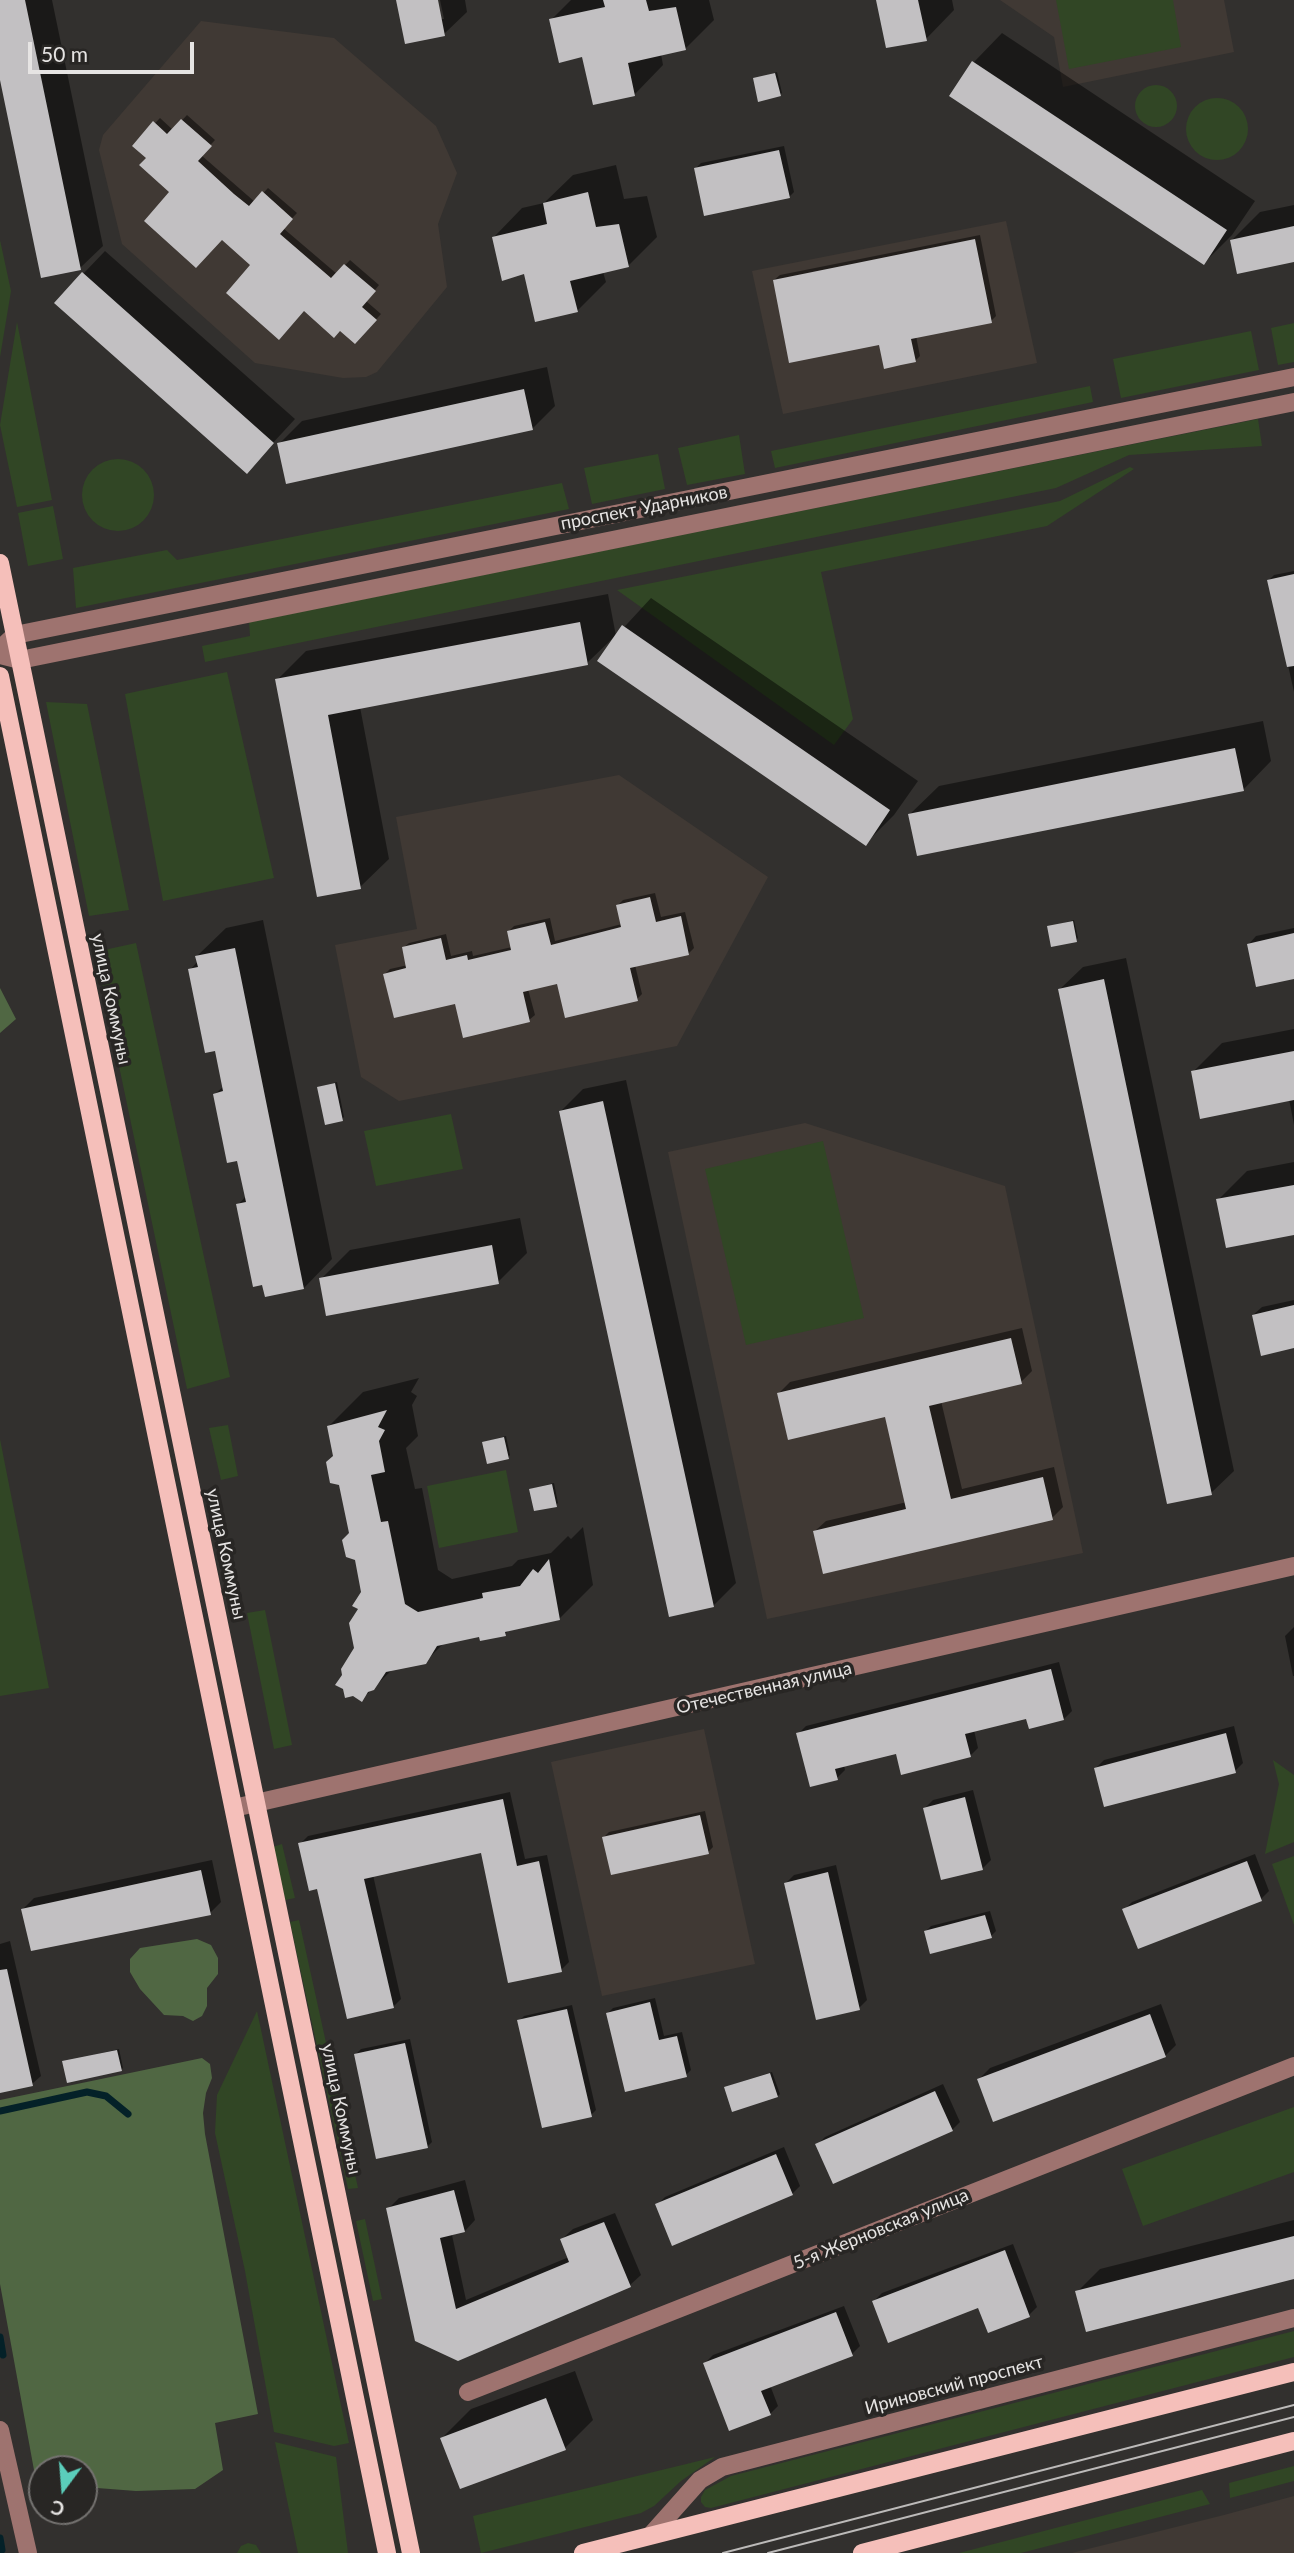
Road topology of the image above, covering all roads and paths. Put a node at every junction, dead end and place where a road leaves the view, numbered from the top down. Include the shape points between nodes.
1 (1294, 377) edge
2 (1294, 402) edge
3 (0, 564) edge
4 (15, 635) junction
5 (0, 649) edge
6 (0, 655) edge
7 (20, 660) junction
8 (0, 676) edge
9 (1294, 1566) edge
10 (256, 1803) junction
11 (234, 1808) junction
12 (1294, 2066) edge
13 (1294, 2318) edge
14 (1294, 2372) edge
15 (468, 2392) dead end
16 (0, 2430) edge
17 (1294, 2441) edge
18 (651, 2535) junction
19 (28, 2553) edge
20 (387, 2553) edge
21 (411, 2553) edge
22 (583, 2553) edge
23 (862, 2553) edge

1 - 4 street, проспект Ударников
2 - 7 street, проспект Ударников
3 - 4 main road, улица Коммуны
4 - 5 street
4 - 7 main road, улица Коммуны
6 - 7 street, проспект Ударников
7 - 10 main road, улица Коммуны
8 - 11 main road
9 - 10 street, Отечественная улица
10 - 11 street, Отечественная улица
10 - 21 main road, улица Коммуны
11 - 20 main road
12 - 15 street, 5-я Жерновская улица
13 - 18 street, Ириновский проспект via 722,2467 700,2480
14 - 18 main road
16 - 19 street
17 - 23 main road
18 - 22 main road

